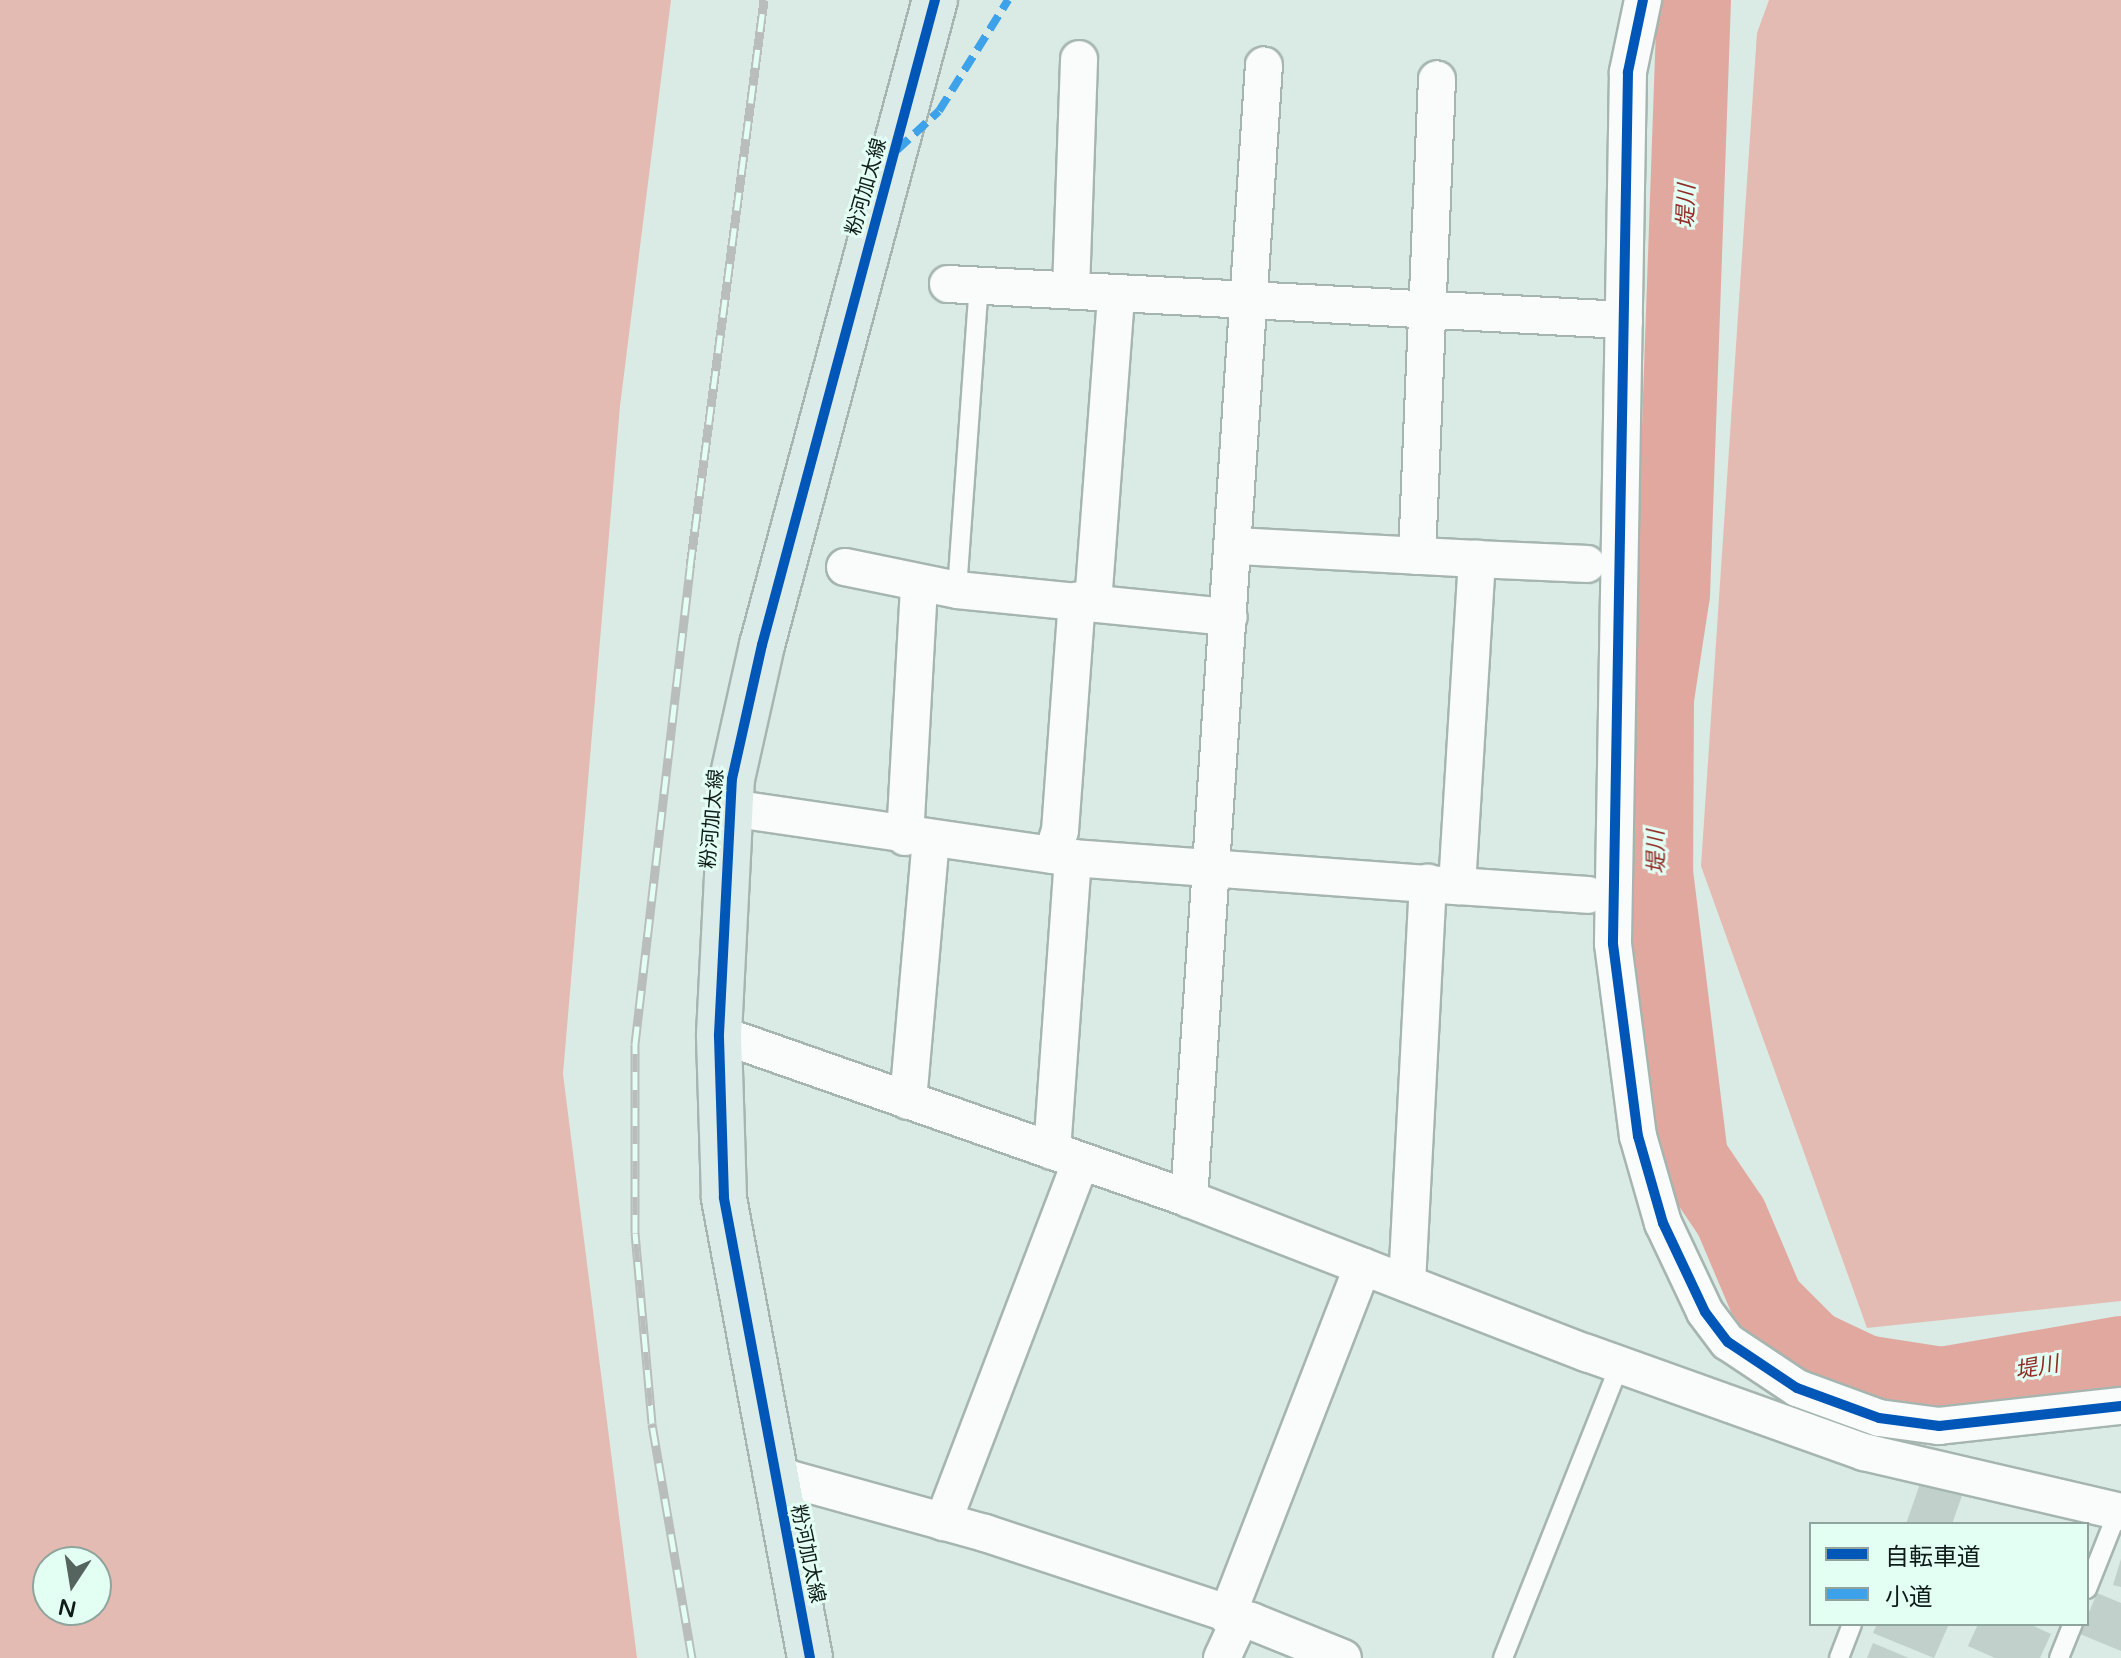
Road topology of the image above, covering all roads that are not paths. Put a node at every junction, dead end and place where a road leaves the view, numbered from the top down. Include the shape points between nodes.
1 (935, 0) edge
2 (1643, 0) edge
3 (1079, 59) dead end
4 (1264, 65) dead end
5 (1437, 79) dead end
6 (964, 284) joint
7 (1071, 290) junction
8 (1116, 294) junction
9 (1250, 302) junction
10 (1427, 310) junction
11 (1624, 320) junction
12 (1234, 546) junction
13 (1417, 556) junction
14 (1477, 559) junction
15 (1587, 564) dead end
16 (845, 567) dead end
17 (919, 583) junction
18 (957, 590) junction
19 (1085, 602) junction
20 (1229, 617) junction
21 (730, 808) junction
22 (918, 838) junction
23 (1062, 856) junction
24 (1210, 871) junction
25 (1442, 885) junction
26 (1588, 895) dead end
27 (719, 1034) junction
28 (908, 1101) junction
29 (1066, 1156) junction
30 (1189, 1199) junction
31 (1363, 1266) junction
32 (1407, 1283) junction
33 (1621, 1362) junction
34 (2121, 1406) edge
35 (772, 1474) junction
36 (2120, 1512) edge
37 (943, 1522) junction
38 (2089, 1584) edge
39 (1233, 1617) junction
40 (1851, 1626) edge
41 (2072, 1626) edge
42 (810, 1658) edge
43 (1222, 1658) edge
44 (1343, 1658) edge
45 (1503, 1658) edge
46 (1839, 1658) edge
47 (2059, 1658) edge

1 - 21 main road, 粉河加太線 via 744,714
2 - 11 street via 1628,72
3 - 7 street
4 - 9 street
5 - 10 street
6 - 7 street
6 - 18 lane
7 - 8 street
8 - 9 street
8 - 19 street
9 - 10 street
9 - 12 street
10 - 11 street
10 - 13 street
11 - 34 street via 1613,944 1638,1136 1680,1265 1705,1312 1753,1364 1853,1411 1939,1426
12 - 13 street
12 - 20 street
13 - 14 street
14 - 15 street
14 - 25 street
16 - 17 street
17 - 18 street
17 - 22 street
18 - 19 street
19 - 20 street
19 - 23 street via 1060,831
20 - 24 street
21 - 22 street
21 - 27 main road, 粉河加太線
22 - 23 street
22 - 28 street
23 - 24 street
23 - 29 street
24 - 25 street
24 - 30 street
25 - 26 street
25 - 32 street
27 - 28 street
27 - 35 main road, 粉河加太線 via 724,1197
28 - 29 street
29 - 30 street
29 - 37 street
30 - 31 street
31 - 32 street
31 - 39 street
32 - 33 street
33 - 36 street via 1864,1452
33 - 45 lane
35 - 37 street
35 - 42 main road, 粉河加太線
36 - 38 lane
37 - 39 street
39 - 43 street
39 - 44 street
40 - 46 lane
41 - 47 lane

